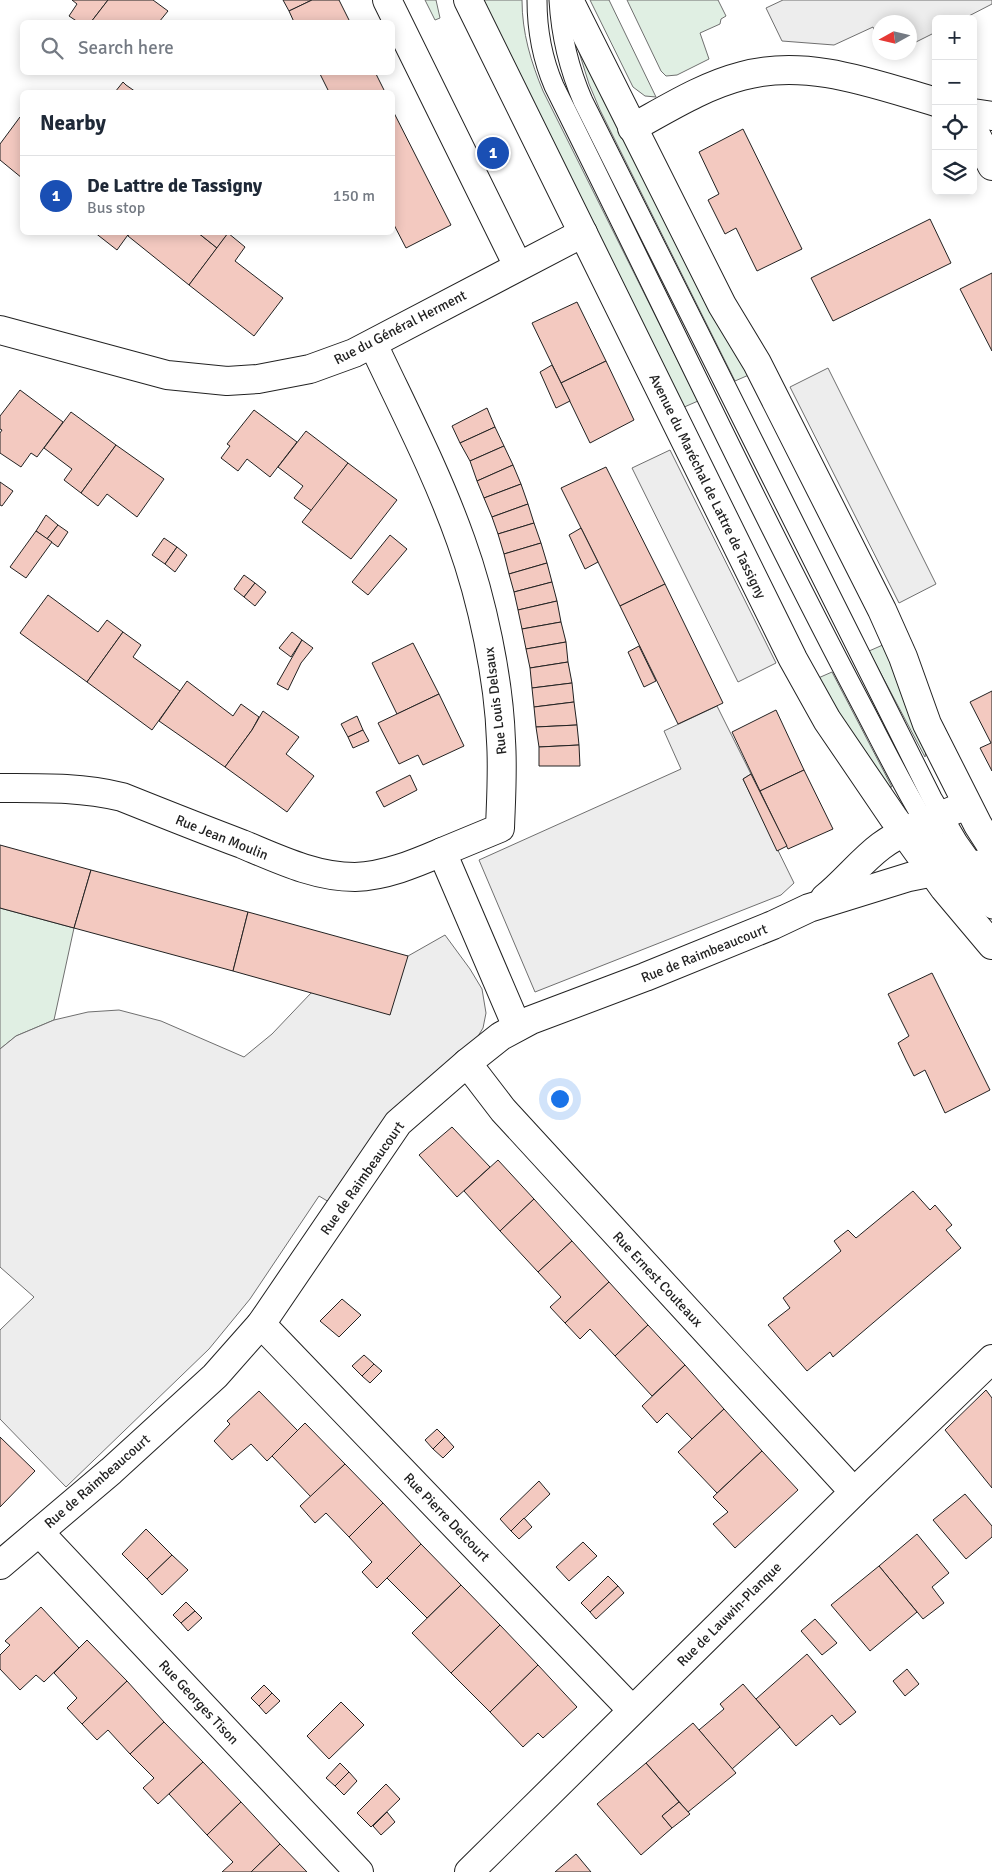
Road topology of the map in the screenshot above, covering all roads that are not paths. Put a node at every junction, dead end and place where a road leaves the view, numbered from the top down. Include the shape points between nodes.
1 (387, 0) edge
2 (468, 0) edge
3 (537, 0) edge
4 (559, 0) edge
5 (569, 0) edge
6 (932, 101) edge
7 (977, 114) edge
8 (992, 116) edge
9 (632, 128) junction
10 (977, 137) edge
11 (992, 166) edge
12 (583, 233) junction
13 (518, 266) junction
14 (0, 330) edge
15 (372, 344) junction
16 (0, 788) edge
17 (968, 805) junction
18 (923, 823) junction
19 (442, 852) junction
20 (969, 863) edge
21 (992, 890) edge
22 (809, 908) junction
23 (992, 909) edge
24 (992, 944) edge
25 (517, 1027) junction
26 (467, 1063) junction
27 (261, 1324) junction
28 (992, 1359) edge
29 (854, 1492) junction
30 (39, 1532) junction
31 (0, 1565) edge
32 (632, 1710) junction
33 (359, 1872) edge
34 (469, 1872) edge

1 - 13 street
2 - 12 street, Avenue du Maréchal de Lattre de Tassigny
3 - 18 lane via 540,45 554,86 789,563
4 - 18 lane via 569,64 583,101 781,499
5 - 9 street, Avenue du Maréchal de Lattre de Tassigny
6 - 9 street via 840,75 769,71 718,84
7 - 8 street
9 - 17 street, Avenue du Maréchal de Lattre de Tassigny via 722,305 757,363 877,601 903,657 927,724
10 - 11 street
12 - 13 street, Rue du Général Herment
12 - 18 street, Avenue du Maréchal de Lattre de Tassigny via 796,665 827,720
13 - 15 street, Rue du Général Herment
14 - 15 street, Rue du Général Herment via 167,375 227,381 310,369
15 - 19 street, Rue Louis Delsaux via 429,462 462,542 486,632 494,680 501,740 500,828
16 - 19 street, Rue Jean Moulin via 100,791 298,866 330,875 355,877 384,873
17 - 18 street, Rue de Raimbeaucourt
17 - 20 street, Avenue du Maréchal de Lattre de Tassigny
18 - 20 street, Avenue du Maréchal de Lattre de Tassigny
18 - 20 lane
18 - 22 street, Rue de Raimbeaucourt via 870,855 835,890
19 - 25 street
20 - 21 lane
20 - 22 street, Rue de Raimbeaucourt via 890,882
20 - 23 lane via 973,894
20 - 24 street, Avenue du Maréchal de Lattre de Tassigny via 956,903
22 - 25 street, Rue de Raimbeaucourt
25 - 26 street, Rue de Raimbeaucourt
26 - 27 street, Rue de Raimbeaucourt via 398,1123
26 - 29 street, Rue Ernest Couteaux via 502,1110
27 - 30 street, Rue de Raimbeaucourt via 215,1376
27 - 32 street, Rue Pierre Delcourt
28 - 29 street, Rue de Lauwin-Planque
29 - 32 street, Rue de Lauwin-Planque
30 - 31 street, Rue de Raimbeaucourt
30 - 33 street, Rue Georges Tison
32 - 34 street, Rue de Lauwin-Planque

